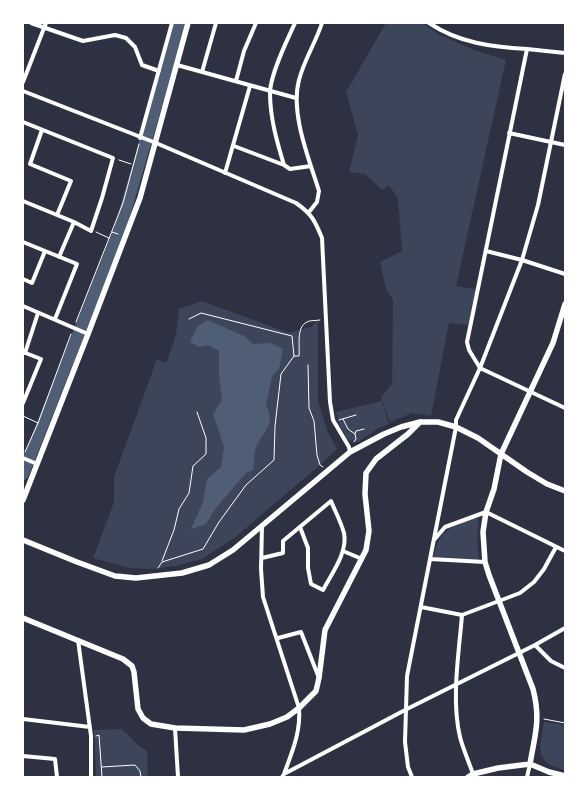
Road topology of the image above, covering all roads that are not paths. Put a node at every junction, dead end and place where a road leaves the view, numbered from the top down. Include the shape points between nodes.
1 (31, 23) edge
2 (46, 23) edge
3 (172, 23) edge
4 (188, 23) edge
5 (216, 23) edge
6 (256, 23) edge
7 (294, 23) edge
8 (322, 23) edge
9 (429, 23) edge
10 (44, 28) junction
11 (527, 49) junction
12 (565, 53) edge
13 (177, 65) junction
14 (159, 71) junction
15 (202, 72) junction
16 (565, 74) edge
17 (236, 81) junction
18 (23, 82) edge
19 (250, 86) junction
20 (23, 91) edge
21 (270, 92) junction
22 (296, 98) junction
23 (23, 122) edge
24 (42, 130) junction
25 (509, 133) junction
26 (140, 138) junction
27 (551, 142) junction
28 (156, 143) junction
29 (565, 145) edge
30 (234, 146) junction
31 (284, 166) junction
32 (311, 166) junction
33 (225, 173) junction
34 (23, 201) edge
35 (309, 212) junction
36 (57, 215) junction
37 (74, 222) junction
38 (23, 242) edge
39 (45, 251) junction
40 (486, 251) junction
41 (60, 257) junction
42 (522, 260) junction
43 (565, 274) edge
44 (23, 279) edge
45 (565, 304) edge
46 (23, 306) edge
47 (38, 312) junction
48 (55, 319) junction
49 (87, 334) junction
50 (24, 352) edge
51 (480, 368) junction
52 (530, 392) junction
53 (24, 394) edge
54 (23, 403) edge
55 (565, 408) edge
56 (420, 422) junction
57 (456, 427) junction
58 (350, 449) junction
59 (501, 454) junction
60 (24, 458) edge
61 (35, 464) junction
62 (565, 491) edge
63 (23, 500) edge
64 (486, 512) junction
65 (262, 526) junction
66 (300, 527) junction
67 (23, 540) edge
68 (434, 540) junction
69 (556, 547) junction
70 (343, 551) junction
71 (565, 551) edge
72 (262, 558) junction
73 (362, 559) junction
74 (430, 559) junction
75 (486, 562) junction
76 (500, 601) junction
77 (421, 607) junction
78 (462, 615) junction
79 (23, 618) edge
80 (565, 628) edge
81 (278, 638) junction
82 (78, 640) junction
83 (534, 645) junction
84 (519, 652) junction
85 (565, 668) edge
86 (319, 678) junction
87 (457, 683) junction
88 (299, 708) junction
89 (407, 709) junction
90 (23, 719) edge
91 (90, 727) junction
92 (175, 728) junction
93 (23, 756) edge
94 (530, 764) junction
95 (283, 776) edge
96 (470, 776) edge
97 (565, 776) edge
98 (57, 777) edge
99 (91, 777) edge
100 (178, 777) edge
101 (412, 777) edge
102 (527, 777) edge

1 - 10 street
2 - 10 street
3 - 14 street
4 - 13 street
5 - 15 street
6 - 17 street via 244,51
7 - 21 street via 276,68
8 - 22 street via 299,80
9 - 11 street via 465,40 494,47
10 - 14 street via 83,41 115,35 126,38 135,47 142,65
10 - 18 street
11 - 12 street
11 - 25 street
13 - 15 street
13 - 28 street
14 - 26 street
15 - 17 street
16 - 27 street
17 - 19 street
19 - 21 street
19 - 30 street
20 - 26 street
21 - 22 street
21 - 31 street via 274,131
22 - 32 street via 299,122
23 - 24 street
24 - 36 street via 30,164 71,181
24 - 37 street via 113,158 91,231
25 - 27 street
25 - 40 street
26 - 28 street
27 - 29 street
27 - 42 street via 538,205
28 - 33 street
28 - 49 street via 140,198
30 - 31 street
30 - 33 street
31 - 32 street via 290,169
32 - 35 street via 318,191 317,202
33 - 35 street
34 - 36 street
35 - 58 street via 322,238 330,402 334,422
36 - 37 street
37 - 41 street
38 - 39 street
39 - 41 street
39 - 44 street via 32,283
40 - 42 street
40 - 51 street via 467,342
41 - 48 street via 76,264
42 - 43 street
42 - 51 street
45 - 52 street via 552,343
46 - 47 street
47 - 48 street
47 - 50 street
48 - 49 street
49 - 61 street
50 - 53 street via 41,360
51 - 52 street
51 - 57 street via 456,420
52 - 55 street
52 - 59 street
53 - 54 street
56 - 57 street via 438,422
56 - 58 street via 401,427
56 - 73 street via 376,460 366,473 365,494 369,531
57 - 59 street
57 - 68 street
58 - 65 street via 328,471
59 - 62 street via 526,472
59 - 64 street
60 - 61 street
61 - 63 street
64 - 68 street via 445,527
64 - 69 street
64 - 75 street via 483,532
65 - 67 street via 233,550 209,565 182,574 136,578 115,576
65 - 72 street
66 - 70 street via 331,501 344,532
66 - 70 street via 308,548 311,584 323,590
66 - 72 street via 283,541 283,553
68 - 74 street
69 - 71 street
69 - 76 street via 534,582 520,593
70 - 73 street
72 - 81 street via 264,597
73 - 86 street via 325,630
74 - 75 street
74 - 77 street
75 - 76 street
76 - 78 street
76 - 84 street
77 - 78 street
77 - 89 street via 407,676
78 - 87 street
79 - 82 street
80 - 83 street
81 - 86 street via 301,632
81 - 88 street
82 - 91 street
82 - 92 street via 123,659 132,666 138,710 143,718 151,724
83 - 84 street
83 - 85 street via 551,661
84 - 87 street
84 - 94 street via 533,689 538,718
86 - 88 street via 316,691
87 - 89 street
87 - 96 street via 457,715
88 - 92 street via 287,717 270,724 244,730
88 - 95 street via 298,733
89 - 95 street
89 - 101 street via 405,742
90 - 91 street
91 - 99 street
92 - 100 street
93 - 98 street via 55,759
94 - 96 street via 498,768
94 - 97 street
94 - 102 street

